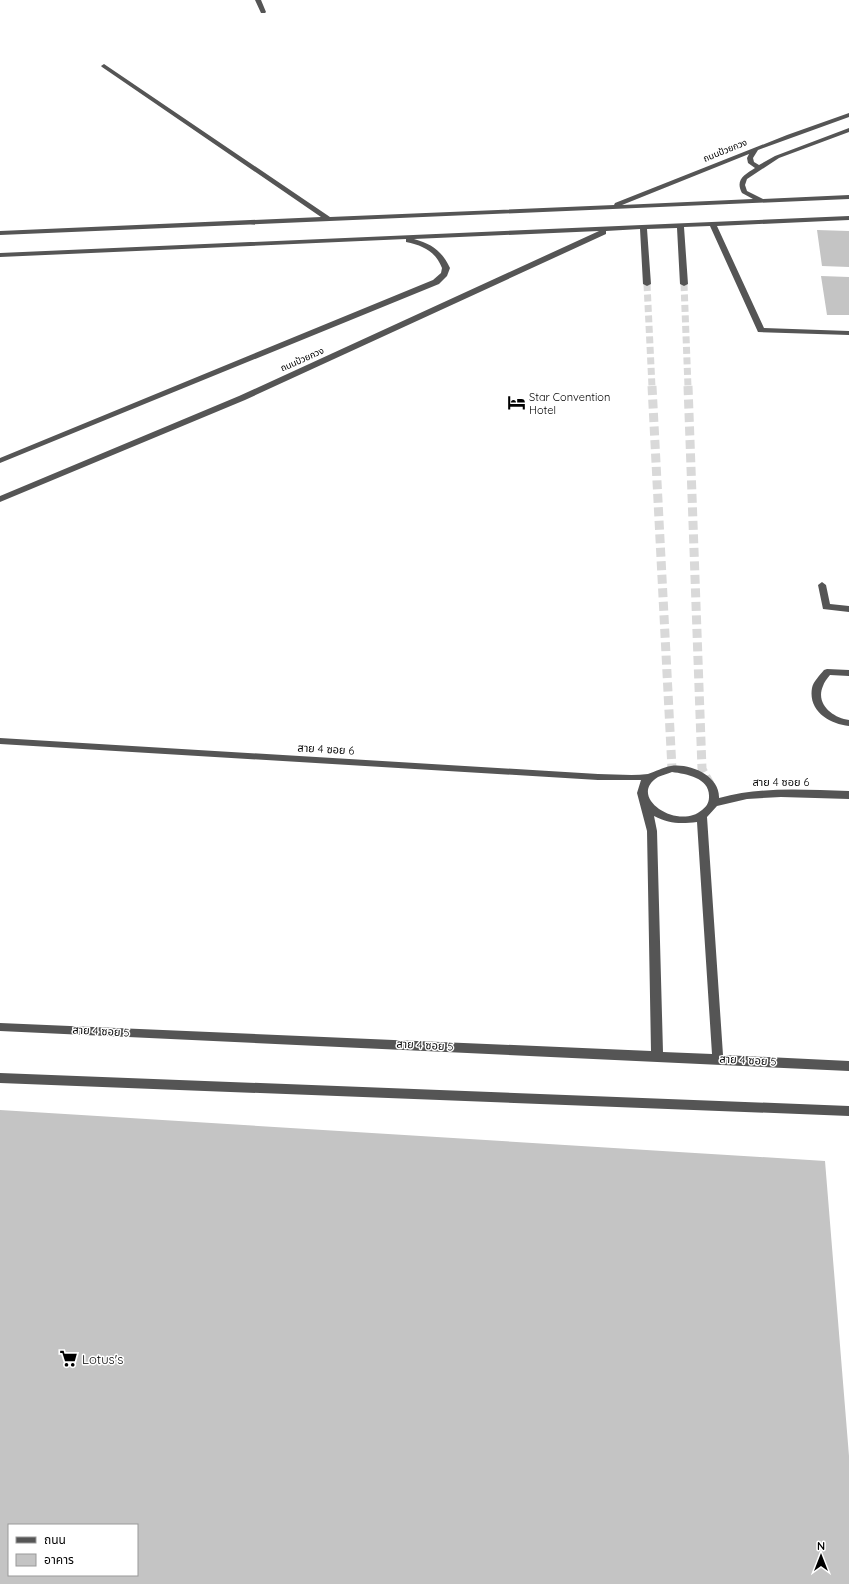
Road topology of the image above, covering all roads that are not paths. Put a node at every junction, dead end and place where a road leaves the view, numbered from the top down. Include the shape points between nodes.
1 (258, 0) edge
2 (263, 12) dead end
3 (104, 66) dead end
4 (849, 115) edge
5 (849, 130) edge
6 (756, 149) junction
7 (759, 168) junction
8 (849, 197) edge
9 (763, 201) junction
10 (610, 207) junction
11 (849, 218) edge
12 (328, 219) junction
13 (713, 224) junction
14 (680, 226) junction
15 (643, 228) junction
16 (608, 229) junction
17 (0, 233) edge
18 (401, 237) junction
19 (0, 255) edge
20 (648, 284) tunnel mouth
21 (684, 284) tunnel mouth
22 (849, 333) edge
23 (0, 461) edge
24 (0, 498) edge
25 (822, 585) dead end
26 (849, 609) edge
27 (849, 673) edge
28 (849, 723) edge
29 (0, 742) edge
30 (651, 776) junction
31 (849, 795) edge
32 (644, 800) junction
33 (715, 803) junction
34 (702, 816) junction
35 (0, 1027) edge
36 (657, 1056) junction
37 (718, 1058) junction
38 (849, 1066) edge
39 (0, 1078) edge
40 (849, 1111) edge

1 - 2 street
3 - 12 street
4 - 6 street, ถนนป้วยกวง
5 - 7 street via 777,156
6 - 7 street via 750,158 751,163
6 - 10 street, ถนนป้วยกวง
7 - 9 street via 744,178 742,185 744,192
8 - 9 street
9 - 10 street
10 - 12 street
11 - 13 street
12 - 17 street
13 - 14 street
13 - 22 street via 761,330
14 - 15 street
14 - 21 street
15 - 16 street
15 - 20 street
16 - 18 street
16 - 24 street, ถนนป้วยกวง via 242,398
18 - 19 street
18 - 23 street, ถนนป้วยกวง via 433,248 438,253 446,268 436,282
25 - 26 street via 826,607
27 - 28 street via 827,672 817,687 817,700 825,714 839,723
29 - 30 street, สาย 4 ซอย 6 via 598,778
30 - 32 street via 642,791
30 - 33 street via 672,769 698,775 710,784 715,793
31 - 33 street, สาย 4 ซอย 6 via 753,794
32 - 34 street via 650,809 675,820 690,820
32 - 36 street via 652,831
33 - 34 street
34 - 37 street
35 - 36 street, สาย 4 ซอย 5
36 - 37 street, สาย 4 ซอย 5
37 - 38 street, สาย 4 ซอย 5
39 - 40 street

